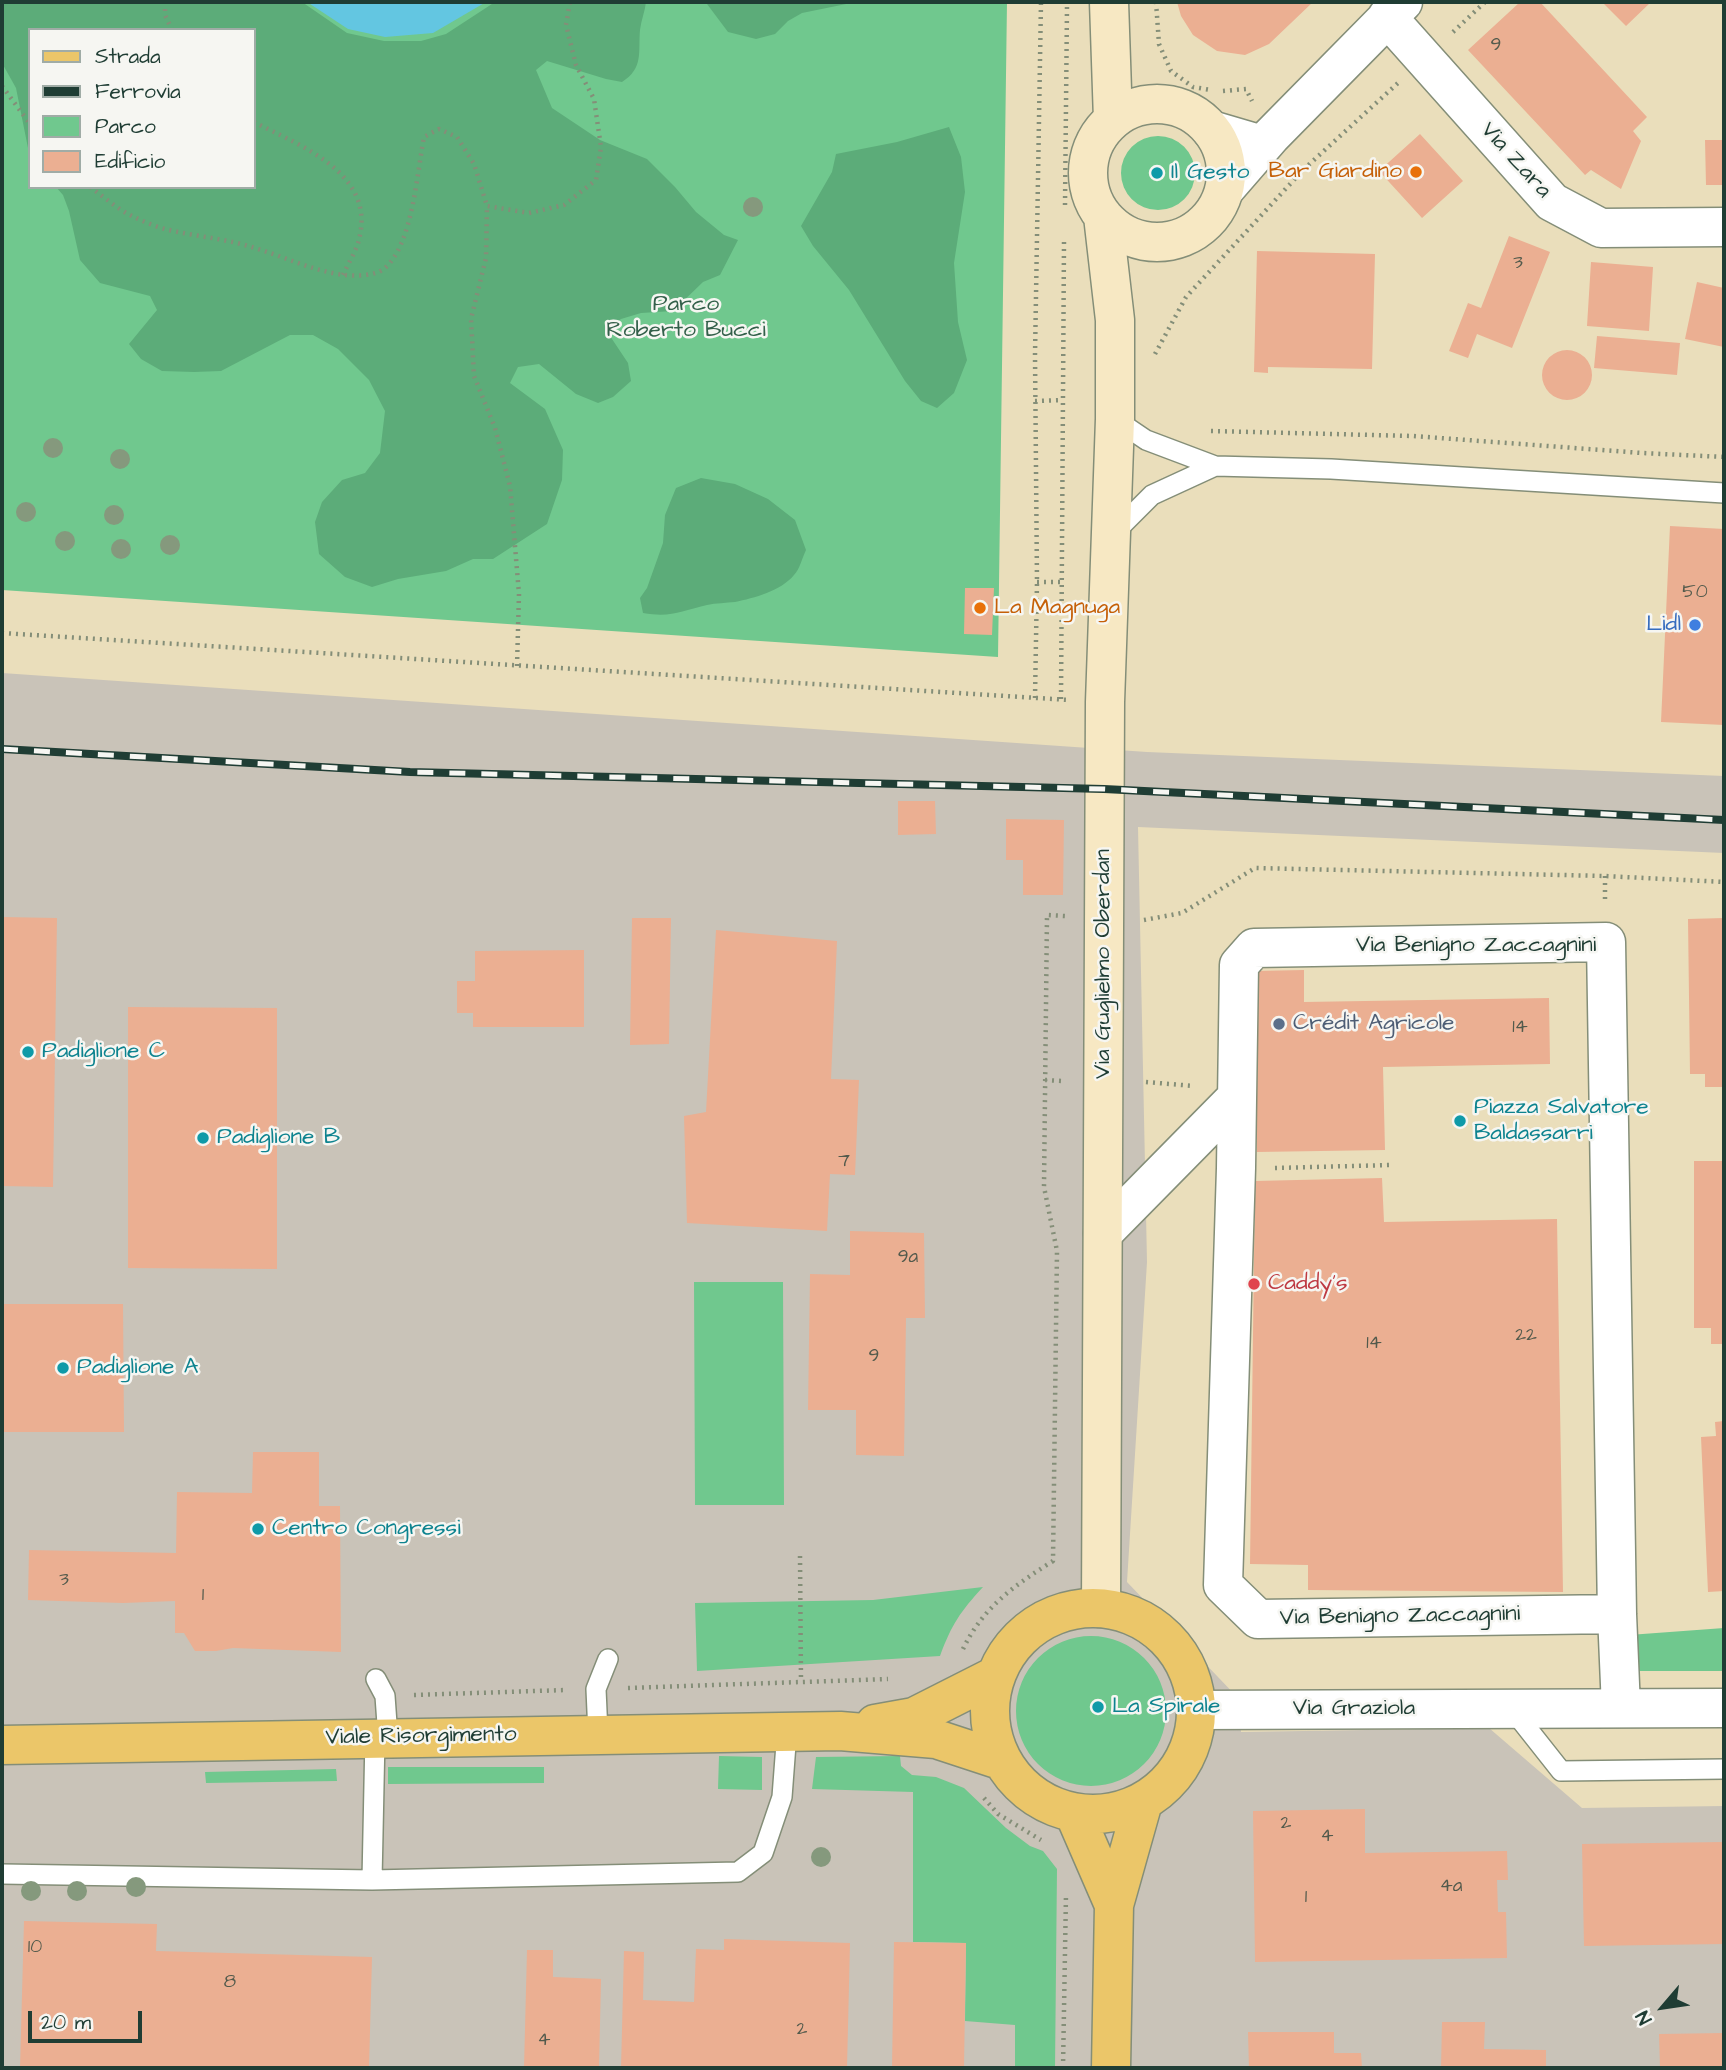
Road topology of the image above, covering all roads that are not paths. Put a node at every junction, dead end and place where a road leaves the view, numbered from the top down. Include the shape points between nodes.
1 (1395, 9) edge
2 (1109, 19) edge
3 (1151, 104) junction
4 (1112, 120) junction
5 (1211, 130) junction
6 (1262, 145) junction
7 (1225, 189) junction
8 (1103, 216) junction
9 (1724, 228) edge
10 (1148, 242) junction
11 (1115, 320) junction
12 (1115, 419) junction
13 (1215, 466) junction
14 (1724, 493) edge
15 (1111, 536) junction
16 (1237, 1097) junction
17 (1102, 1233) junction
18 (1101, 1608) junction
19 (1617, 1614) junction
20 (608, 1659) dead end
21 (995, 1676) junction
22 (376, 1679) dead end
23 (1621, 1708) junction
24 (1724, 1708) edge
25 (1512, 1709) junction
26 (1196, 1710) junction
27 (787, 1731) junction
28 (840, 1731) junction
29 (598, 1734) junction
30 (381, 1738) junction
31 (2, 1745) edge
32 (1003, 1761) junction
33 (1724, 1769) edge
34 (1143, 1802) junction
35 (1074, 1812) junction
36 (2, 1874) edge
37 (372, 1880) junction
38 (1114, 1905) junction
39 (1111, 2068) edge

1 - 6 street
1 - 9 street, Via Zara via 1552,202 1601,228
2 - 3 main road
2 - 4 main road
3 - 4 main road
3 - 5 main road via 1173,106 1194,115
4 - 8 main road, Via Guglielmo Oberdan via 1090,155 1088,177
5 - 6 street
5 - 7 main road via 1222,148
6 - 7 street
7 - 10 main road via 1217,208 1196,230 1168,241
8 - 10 main road via 1116,229
8 - 11 main road, Via Guglielmo Oberdan
10 - 11 main road, Via Guglielmo Oberdan
11 - 12 main road, Via Guglielmo Oberdan
12 - 13 lane via 1146,440
12 - 15 main road, Via Guglielmo Oberdan
13 - 14 lane
13 - 15 lane via 1152,495
15 - 17 main road, Via Guglielmo Oberdan via 1105,702
16 - 17 street
16 - 19 street, Via Benigno Zaccagnini via 1223,1585 1258,1619
16 - 19 street, Via Benigno Zaccagnini via 1239,965 1254,948 1606,942
17 - 18 main road, Via Guglielmo Oberdan
18 - 21 main road via 1067,1611 1037,1624 1012,1647
18 - 26 main road via 1130,1615 1157,1630 1178,1652 1191,1680
19 - 23 street, Via Benigno Zaccagnini
20 - 29 lane via 596,1689
21 - 28 main road, Viale Risorgimento via 914,1717
21 - 32 main road via 992,1734
22 - 30 lane via 385,1696
23 - 24 street, Via Graziola
23 - 25 street, Via Graziola
25 - 26 street, Via Graziola
25 - 33 lane via 1561,1771
26 - 34 main road via 1182,1763 1165,1785
27 - 28 main road, Viale Risorgimento
27 - 29 main road, Viale Risorgimento
27 - 37 lane via 782,1797 762,1853 738,1872
28 - 32 main road, Viale Risorgimento via 936,1739
29 - 30 main road, Viale Risorgimento
30 - 31 main road, Viale Risorgimento
30 - 37 lane
32 - 35 main road via 1021,1785 1045,1803
34 - 35 main road via 1110,1813
34 - 38 main road
35 - 38 main road
36 - 37 lane
38 - 39 main road

